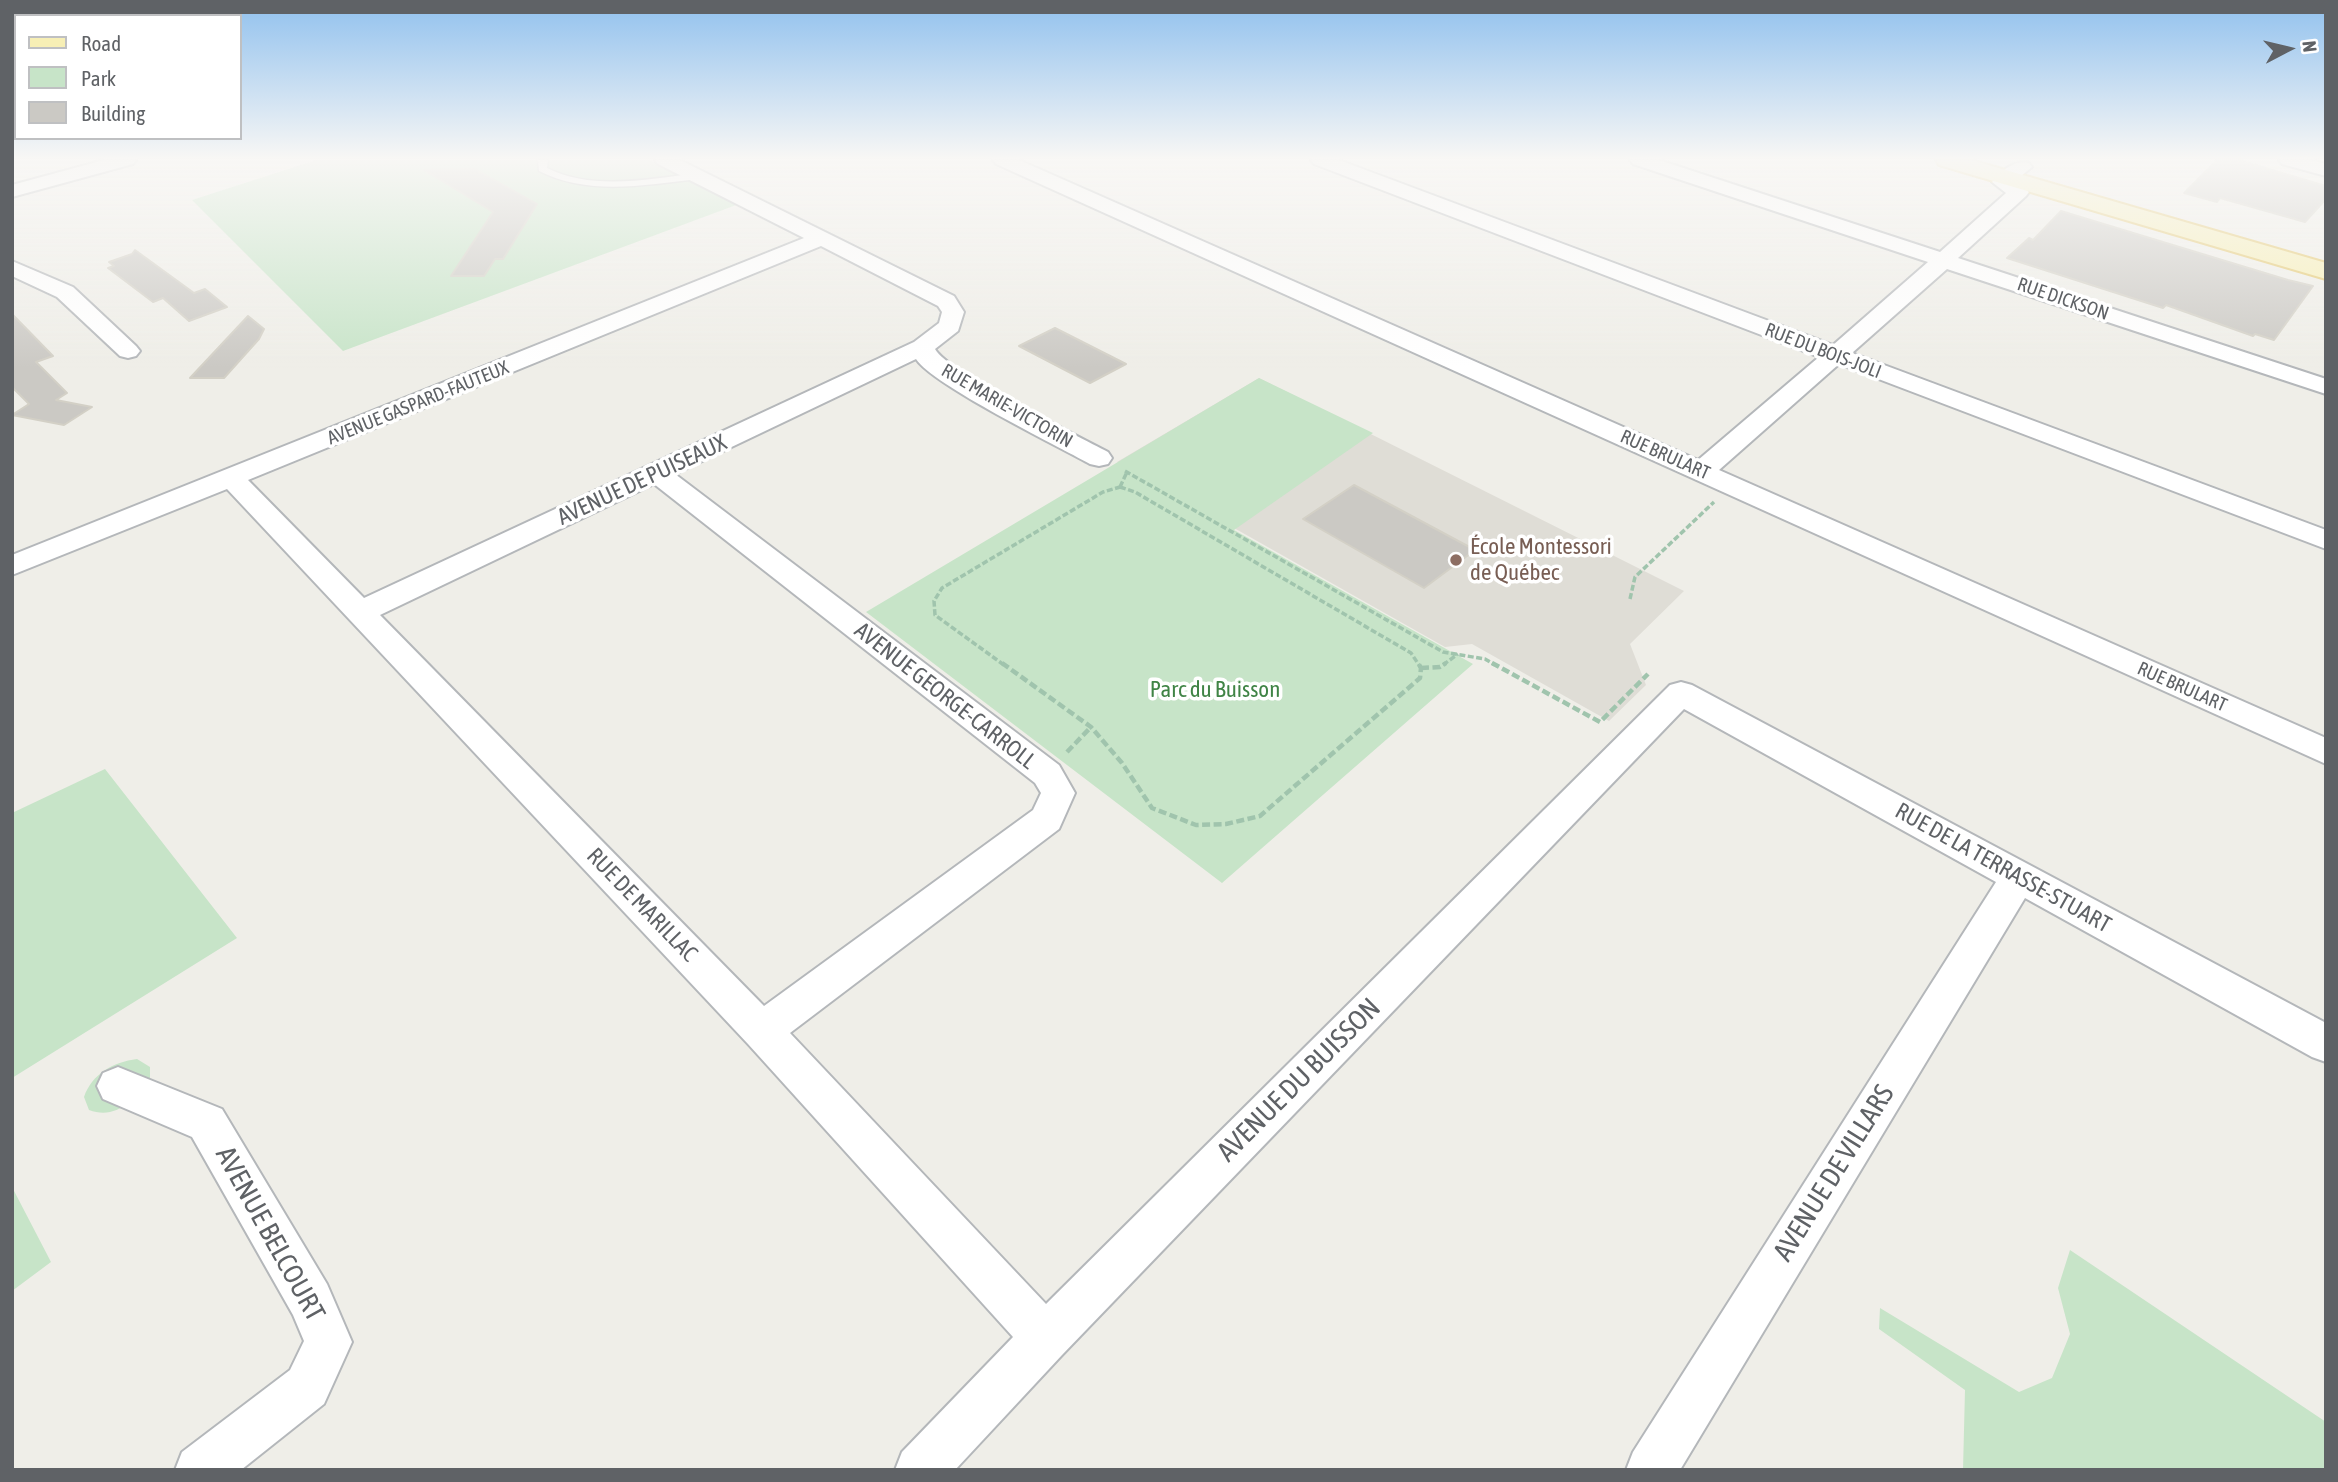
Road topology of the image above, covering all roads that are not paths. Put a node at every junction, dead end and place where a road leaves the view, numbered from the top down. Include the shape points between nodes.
1 (805, 229) edge
2 (1158, 229) edge
3 (1503, 229) edge
4 (1851, 229) edge
5 (1978, 229) edge
6 (2197, 229) edge
7 (2234, 229) edge
8 (823, 238) junction
9 (2326, 254) edge
10 (1945, 260) junction
11 (12, 268) edge
12 (2326, 271) edge
13 (922, 347) junction
14 (128, 351) dead end
15 (1835, 355) junction
16 (2326, 387) edge
17 (1099, 458) road end
18 (1702, 471) junction
19 (656, 473) junction
20 (232, 479) junction
21 (2326, 540) edge
22 (12, 566) edge
23 (361, 612) junction
24 (1664, 684) joint
25 (2326, 752) edge
26 (2018, 877) junction
27 (762, 1031) junction
28 (2326, 1044) edge
29 (118, 1086) dead end
30 (1045, 1338) junction
31 (200, 1470) edge
32 (920, 1470) edge
33 (1651, 1470) edge

1 - 8 street, RUE MARIE-VICTORIN
2 - 18 street, RUE BRULART
3 - 15 street, RUE DU BOIS-JOLI
4 - 10 street, RUE DICKSON
5 - 10 street
6 - 12 main road
7 - 9 main road
8 - 13 street, RUE MARIE-VICTORIN via 946,301 953,312 950,326
8 - 20 street, AVENUE GASPARD-FAUTEUX
10 - 15 street
10 - 16 street, RUE DICKSON
11 - 14 street via 65,292
13 - 17 street, RUE MARIE-VICTORIN via 929,360 967,385
13 - 19 street, AVENUE DE PUISEAUX
15 - 18 street
15 - 21 street, RUE DU BOIS-JOLI
18 - 25 street, RUE BRULART
19 - 23 street, AVENUE DE PUISEAUX
19 - 27 street, AVENUE GEORGE-CARROLL via 1047,774 1059,793 1047,819
20 - 22 street, AVENUE GASPARD-FAUTEUX
20 - 23 street, RUE DE MARILLAC
23 - 27 street, RUE DE MARILLAC
24 - 26 street, RUE DE LA TERRASSE-STUART
24 - 30 street, AVENUE DU BUISSON
26 - 28 street, RUE DE LA TERRASSE-STUART
26 - 33 street, AVENUE DE VILLARS
27 - 30 street, RUE DE MARILLAC
29 - 31 street, AVENUE BELCOURT via 207,1123 311,1300 328,1342 307,1387
30 - 32 street, AVENUE DU BUISSON

